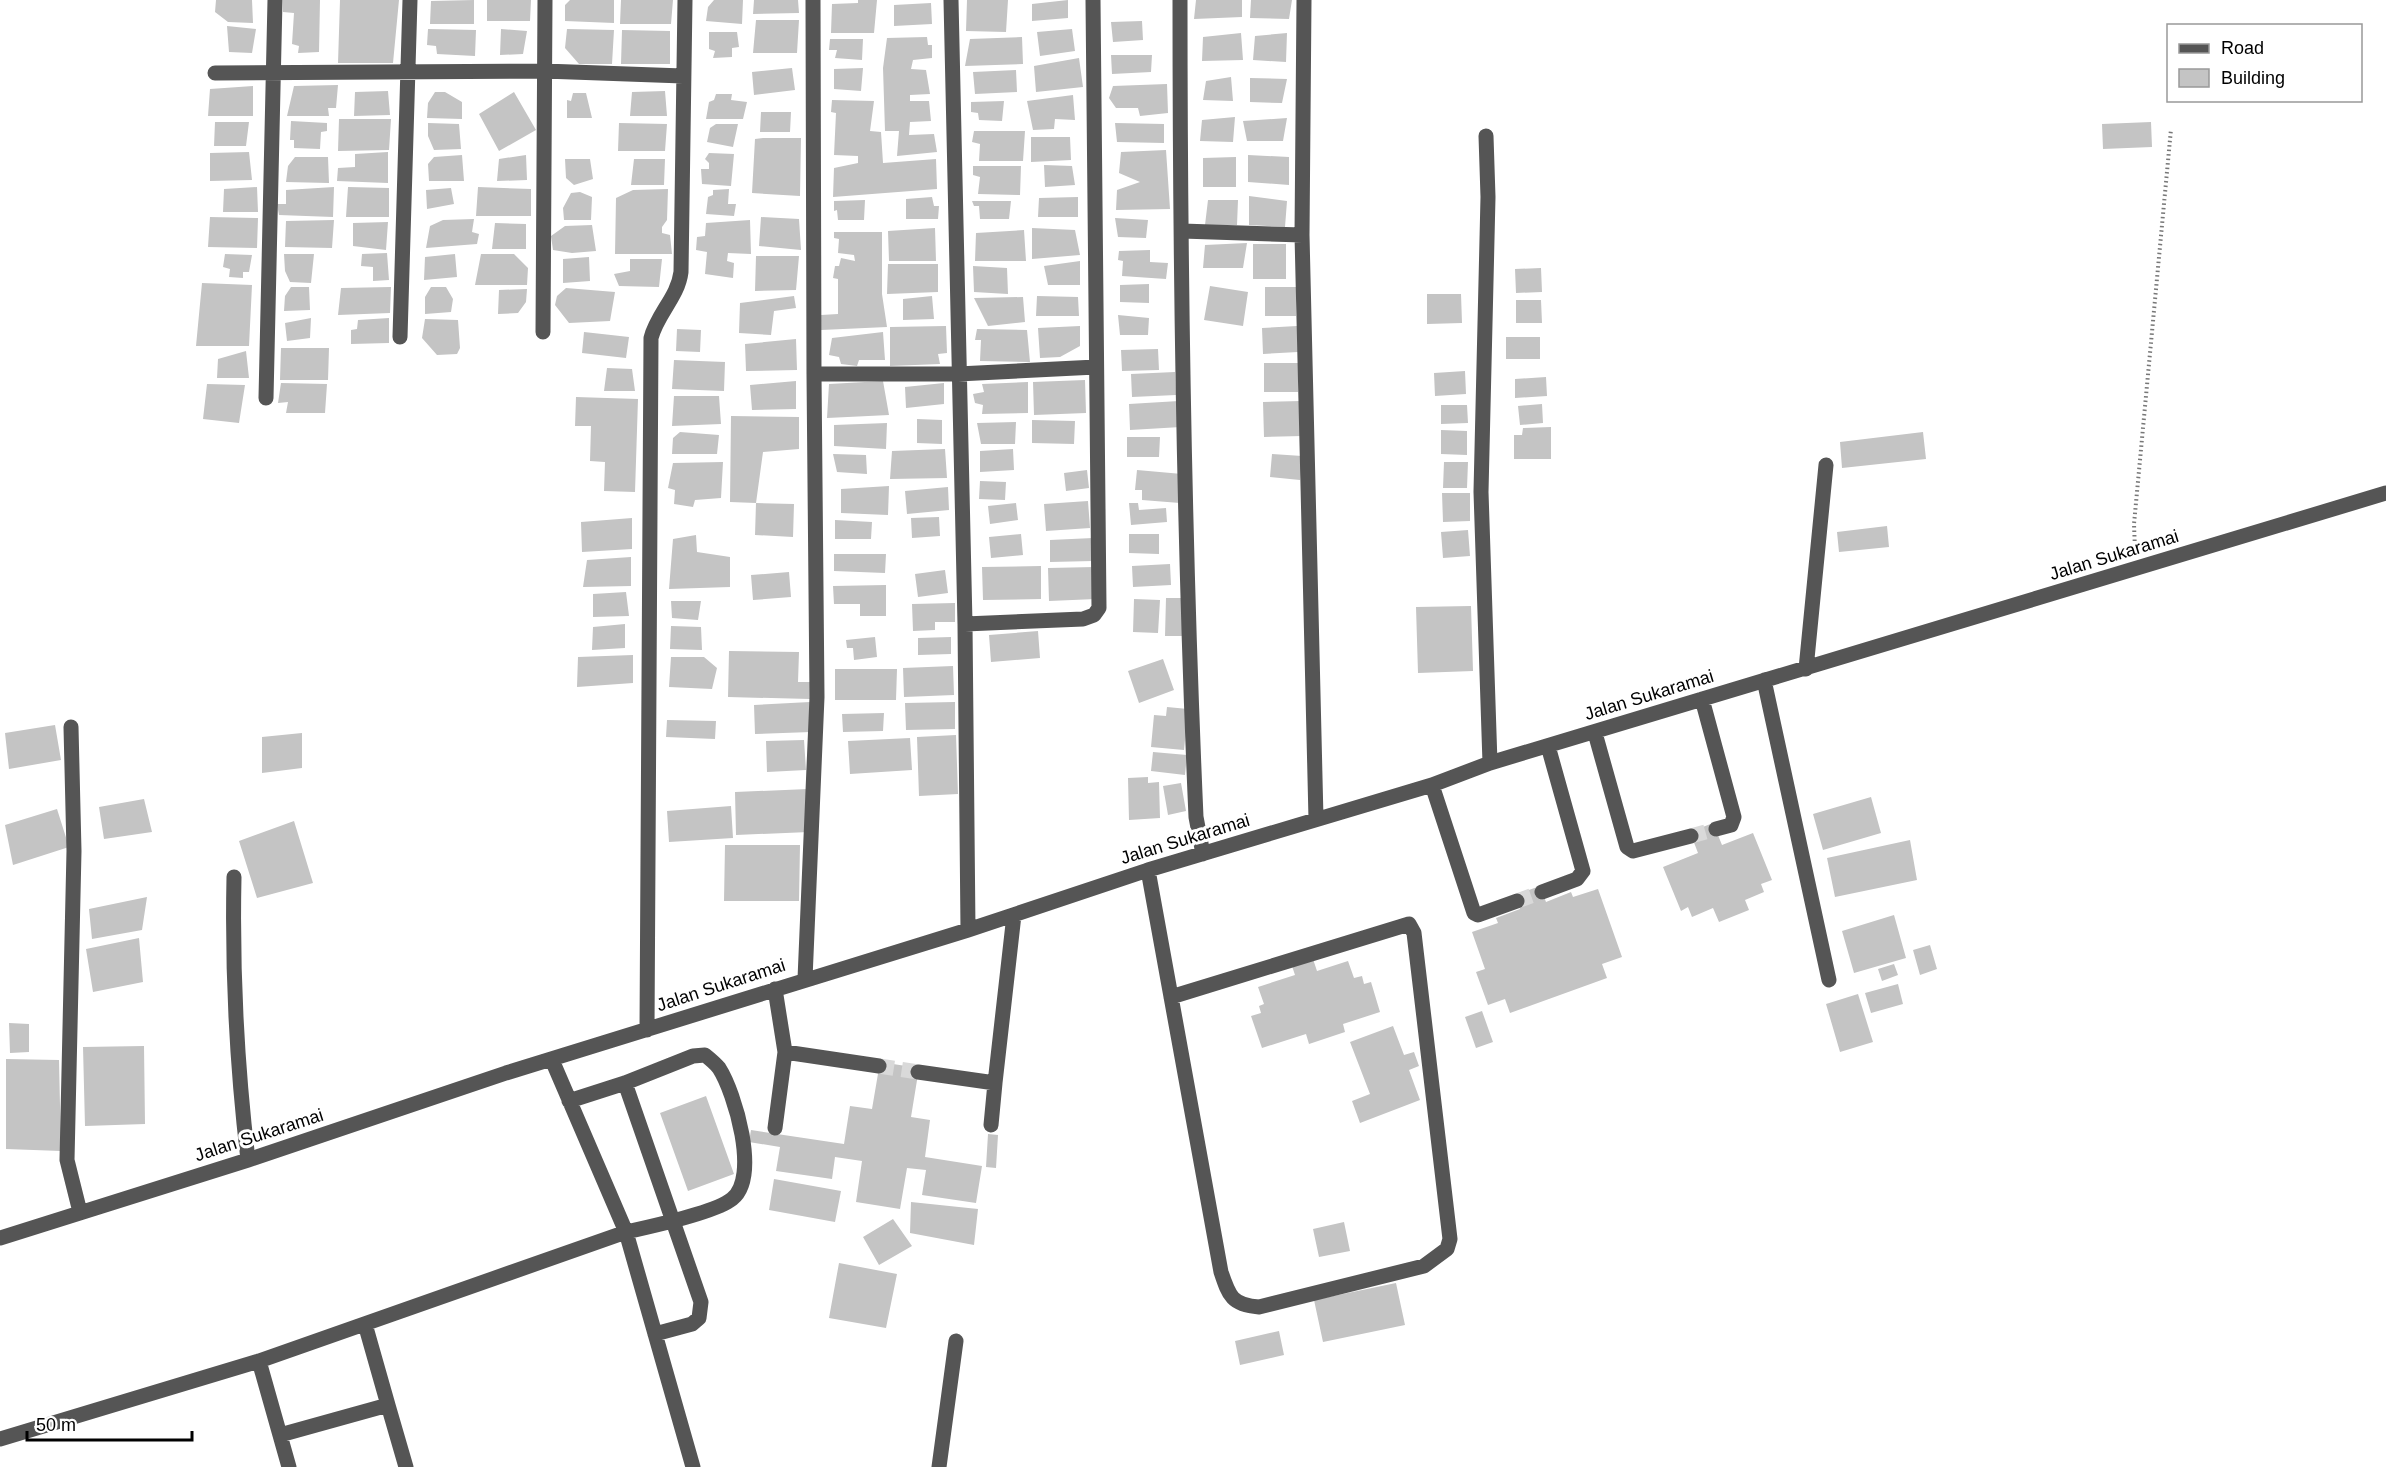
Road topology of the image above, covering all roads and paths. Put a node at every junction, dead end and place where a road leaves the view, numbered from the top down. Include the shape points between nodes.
1 (275, 0) edge
2 (410, 0) edge
3 (545, 0) edge
4 (685, 0) edge
5 (813, 0) edge
6 (951, 0) edge
7 (1093, 0) edge
8 (1180, 0) edge
9 (1304, 0) edge
10 (543, 71) junction
11 (273, 72) junction
12 (408, 72) junction
13 (215, 74) dead end
14 (682, 76) junction
15 (2171, 129) dead end
16 (1486, 136) dead end
17 (1182, 231) junction
18 (1302, 235) junction
19 (543, 332) dead end
20 (400, 337) dead end
21 (1096, 367) junction
22 (814, 374) junction
23 (958, 374) junction
24 (266, 398) dead end
25 (1826, 465) dead end
26 (2386, 493) edge
27 (2135, 554) dead end
28 (965, 624) junction
29 (1806, 669) junction
30 (1764, 680) junction
31 (1702, 699) junction
32 (71, 727) dead end
33 (1595, 733) junction
34 (1548, 746) junction
35 (1490, 762) junction
36 (1432, 785) junction
37 (1316, 819) junction
38 (1716, 829) tunnel mouth
39 (1691, 836) tunnel mouth
40 (1203, 854) junction
41 (1148, 870) junction
42 (234, 877) dead end
43 (1542, 892) tunnel mouth
44 (1517, 901) tunnel mouth
45 (1014, 915) junction
46 (968, 930) junction
47 (805, 978) junction
48 (1829, 980) dead end
49 (775, 989) junction
50 (1171, 997) junction
51 (647, 1030) junction
52 (785, 1052) junction
53 (552, 1060) junction
54 (879, 1066) tunnel mouth
55 (918, 1072) tunnel mouth
56 (625, 1083) junction
57 (995, 1083) junction
58 (569, 1101) junction
59 (991, 1125) dead end
60 (775, 1128) dead end
61 (248, 1160) junction
62 (80, 1212) junction
63 (672, 1221) junction
64 (626, 1232) junction
65 (0, 1238) edge
66 (365, 1324) junction
67 (655, 1334) junction
68 (956, 1341) dead end
69 (259, 1361) junction
70 (388, 1405) junction
71 (280, 1435) junction
72 (0, 1439) edge
73 (290, 1467) edge
74 (406, 1467) edge
75 (693, 1467) edge
76 (939, 1467) edge

1 - 11 street
2 - 12 street
3 - 10 street
4 - 14 street
5 - 22 street
6 - 23 street
7 - 21 street
8 - 17 street
9 - 18 street
10 - 12 street
10 - 14 street
10 - 19 street
11 - 12 street
11 - 13 street
11 - 24 street
12 - 20 street
14 - 51 street via 681,272 679,286 655,324 651,338
15 - 27 path via 2134,524
16 - 35 street via 1481,492
17 - 18 street
17 - 40 street via 1196,818
18 - 37 street
21 - 23 street
21 - 28 street via 1099,608 1083,619
22 - 23 street
22 - 47 street via 817,697
23 - 28 street
25 - 29 street
26 - 29 street, Jalan Sukaramai
28 - 46 street
29 - 30 street, Jalan Sukaramai
30 - 31 street, Jalan Sukaramai
30 - 48 street
31 - 33 street, Jalan Sukaramai
31 - 38 street via 1734,817 1731,825
32 - 62 street via 74,851 68,1160
33 - 34 street, Jalan Sukaramai
33 - 39 street via 1627,847 1633,851
34 - 35 street, Jalan Sukaramai
34 - 43 street via 1583,871 1577,879
35 - 36 street, Jalan Sukaramai
36 - 37 street, Jalan Sukaramai
36 - 44 street via 1474,912 1478,915
37 - 40 street, Jalan Sukaramai
40 - 41 street, Jalan Sukaramai
41 - 45 street, Jalan Sukaramai
41 - 50 street
42 - 61 street via 234,948
45 - 46 street, Jalan Sukaramai
45 - 57 street
46 - 47 street, Jalan Sukaramai
47 - 49 street, Jalan Sukaramai
49 - 51 street, Jalan Sukaramai
49 - 52 street
50 - 50 street via 1221,1272 1234,1301 1259,1307 1424,1266 1448,1249 1450,1239 1417,957 1409,924
51 - 53 street, Jalan Sukaramai
52 - 54 street
52 - 60 street
53 - 58 street
53 - 61 street, Jalan Sukaramai
55 - 57 street
56 - 58 street
56 - 63 street
56 - 63 street via 693,1056 705,1056 720,1069 740,1120 744,1162 738,1194 730,1201
57 - 59 street
58 - 64 street
61 - 62 street, Jalan Sukaramai
62 - 65 street, Jalan Sukaramai
63 - 64 street
63 - 67 street via 702,1312 692,1324
64 - 66 street
64 - 67 street
66 - 69 street
66 - 70 street
67 - 75 street
68 - 76 street
69 - 71 street
69 - 72 street
70 - 71 street
70 - 74 street
71 - 73 street

